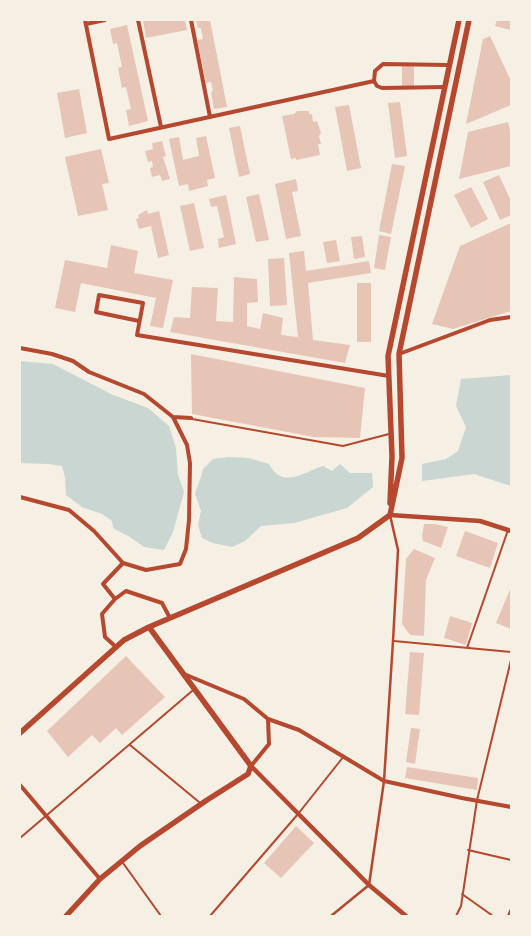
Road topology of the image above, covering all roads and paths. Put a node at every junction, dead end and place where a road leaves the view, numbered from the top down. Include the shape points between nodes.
1 (105, 20) edge
2 (138, 20) edge
3 (191, 20) edge
4 (459, 20) edge
5 (469, 20) edge
6 (86, 22) edge
7 (449, 65) junction
8 (374, 81) junction
9 (445, 87) junction
10 (210, 117) junction
11 (161, 127) junction
12 (511, 318) edge
13 (139, 321) junction
14 (20, 348) edge
15 (399, 354) junction
16 (389, 376) junction
17 (173, 417) junction
18 (191, 418) joint
19 (401, 431) junction
20 (391, 433) junction
21 (20, 497) edge
22 (390, 515) junction
23 (509, 530) edge
24 (123, 563) junction
25 (114, 599) junction
26 (170, 618) junction
27 (149, 627) junction
28 (394, 641) junction
29 (116, 647) junction
30 (467, 648) junction
31 (511, 652) edge
32 (511, 660) edge
33 (183, 674) junction
34 (194, 689) junction
35 (268, 719) junction
36 (20, 733) edge
37 (129, 745) junction
38 (344, 756) junction
39 (251, 766) junction
40 (384, 780) junction
41 (20, 785) edge
42 (477, 800) junction
43 (201, 804) junction
44 (511, 806) edge
45 (298, 814) junction
46 (46, 816) junction
47 (20, 838) edge
48 (468, 850) junction
49 (511, 860) edge
50 (122, 862) junction
51 (100, 879) junction
52 (369, 885) junction
53 (462, 894) junction
54 (511, 911) edge
55 (66, 916) edge
56 (161, 916) edge
57 (210, 916) edge
58 (331, 916) edge
59 (406, 916) edge
60 (456, 916) edge
61 (493, 916) edge
62 (509, 916) edge

1 - 6 street
2 - 11 street
3 - 10 street
4 - 7 main road
5 - 15 main road
6 - 11 street via 109,139
7 - 8 street via 383,64 375,71
7 - 9 main road
8 - 9 street via 382,88
8 - 10 street
9 - 16 main road via 388,356
10 - 11 street
12 - 15 street via 490,320
13 - 13 street via 143,303 99,295 96,312
13 - 16 street via 137,335
14 - 17 street via 73,361 89,372 144,394
15 - 19 main road
16 - 20 main road
17 - 18 street
17 - 24 street via 188,445 190,462 186,549 180,564 146,570
18 - 20 lane via 343,446
19 - 20 lane
19 - 22 main road via 402,458
20 - 22 main road
21 - 24 street via 69,510 94,531
22 - 23 street via 480,521
22 - 26 main road via 358,538
22 - 28 street via 398,550
23 - 30 lane
24 - 25 street via 103,584
25 - 26 street via 126,591 162,603
25 - 29 street via 102,614 105,637
26 - 27 main road
27 - 29 main road
27 - 33 main road
28 - 30 lane
28 - 40 street
29 - 36 main road
30 - 31 lane
32 - 42 lane
33 - 34 main road
33 - 35 street via 244,699
34 - 37 lane
34 - 39 main road
35 - 38 street via 299,730
35 - 39 street via 269,744
37 - 43 lane
37 - 46 lane
38 - 40 street
38 - 45 lane
39 - 43 main road via 248,774
39 - 45 street
40 - 42 street
40 - 52 street
41 - 46 street
42 - 44 street
42 - 48 lane
43 - 50 main road
45 - 52 street
45 - 57 lane
46 - 47 lane
46 - 51 street
48 - 49 lane
48 - 53 lane
50 - 51 main road
50 - 56 lane
51 - 55 main road
52 - 58 street
52 - 59 street
53 - 60 lane
53 - 61 lane
54 - 62 street

